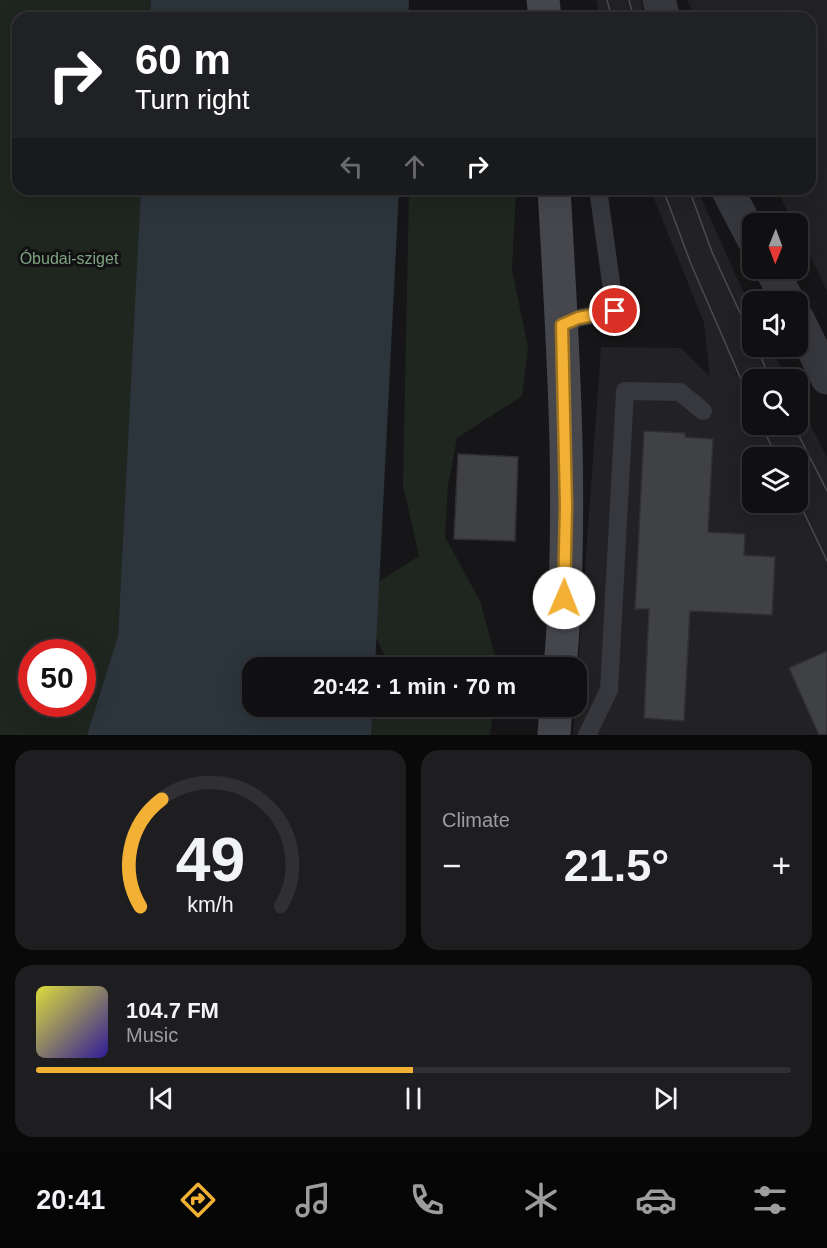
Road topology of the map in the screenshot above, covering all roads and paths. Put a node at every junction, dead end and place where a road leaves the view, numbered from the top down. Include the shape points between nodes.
1 (554, 195) edge
2 (599, 195) edge
3 (730, 195) edge
4 (742, 218) edge
5 (562, 325) junction
6 (808, 339) edge
7 (827, 378) edge
8 (703, 411) dead end
9 (561, 657) edge
10 (555, 717) edge
11 (554, 735) edge
12 (587, 735) edge

1 - 5 main road
2 - 5 lane via 615,311
3 - 4 street
5 - 9 main road via 566,505
6 - 7 street
8 - 12 lane via 680,392 625,391 609,690
10 - 11 main road

